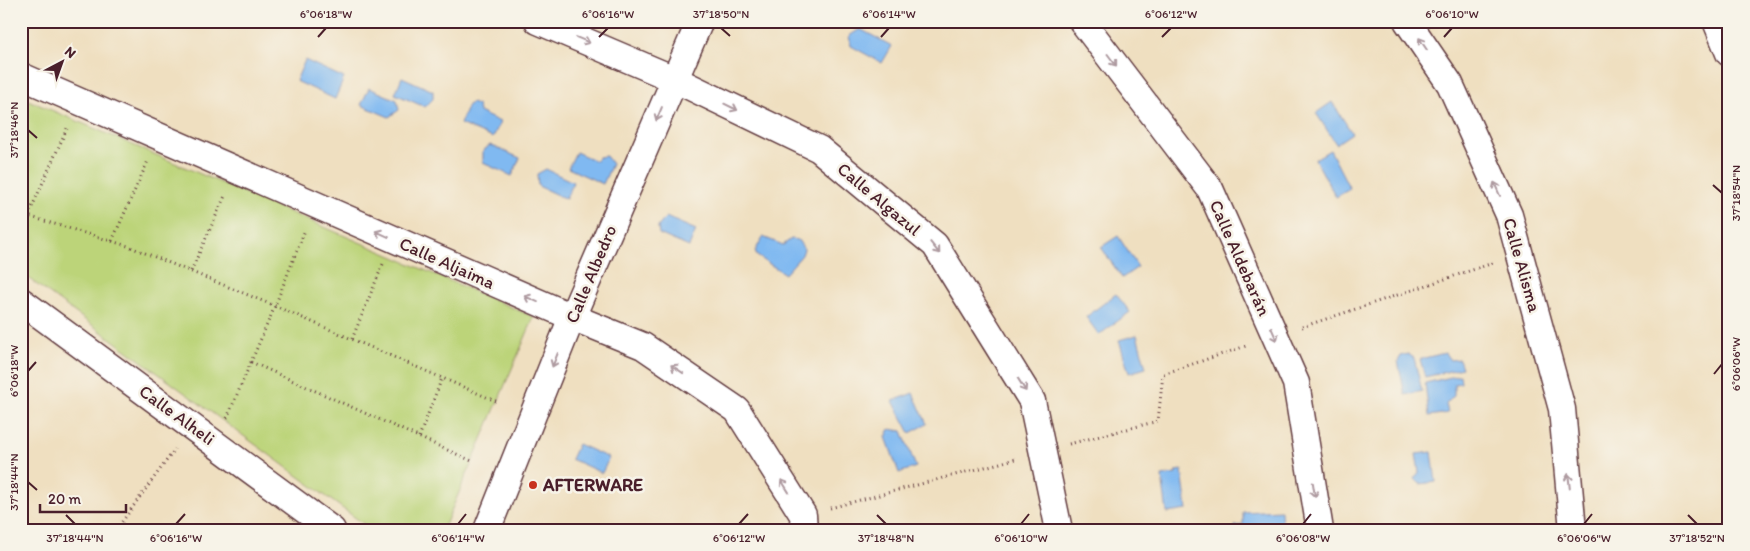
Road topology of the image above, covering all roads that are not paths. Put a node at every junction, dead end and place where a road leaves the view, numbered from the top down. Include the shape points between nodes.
1 (538, 21) edge
2 (700, 21) edge
3 (1082, 21) edge
4 (1408, 21) edge
5 (1716, 21) edge
6 (1729, 53) edge
7 (21, 76) edge
8 (674, 79) junction
9 (21, 301) edge
10 (572, 318) junction
11 (803, 522) edge
12 (332, 530) edge
13 (486, 530) edge
14 (1059, 530) edge
15 (1320, 530) edge
16 (1574, 530) edge

1 -> 8 street, Calle Algazul
2 - 8 street, Calle Albedro
3 -> 15 street, Calle Aldebarán via 1210,189 1296,383
16 -> 4 street, Calle Alisma via 1562,409 1509,215 1450,84
5 - 6 street
10 -> 7 street, Calle Aljaima
8 -> 10 street, Calle Albedro
8 -> 14 street, Calle Algazul via 819,149 935,245 1032,401
9 - 12 street, Calle Alheli
11 -> 10 street, Calle Aljaima via 737,410 643,346
10 -> 13 street, Calle Albedro

